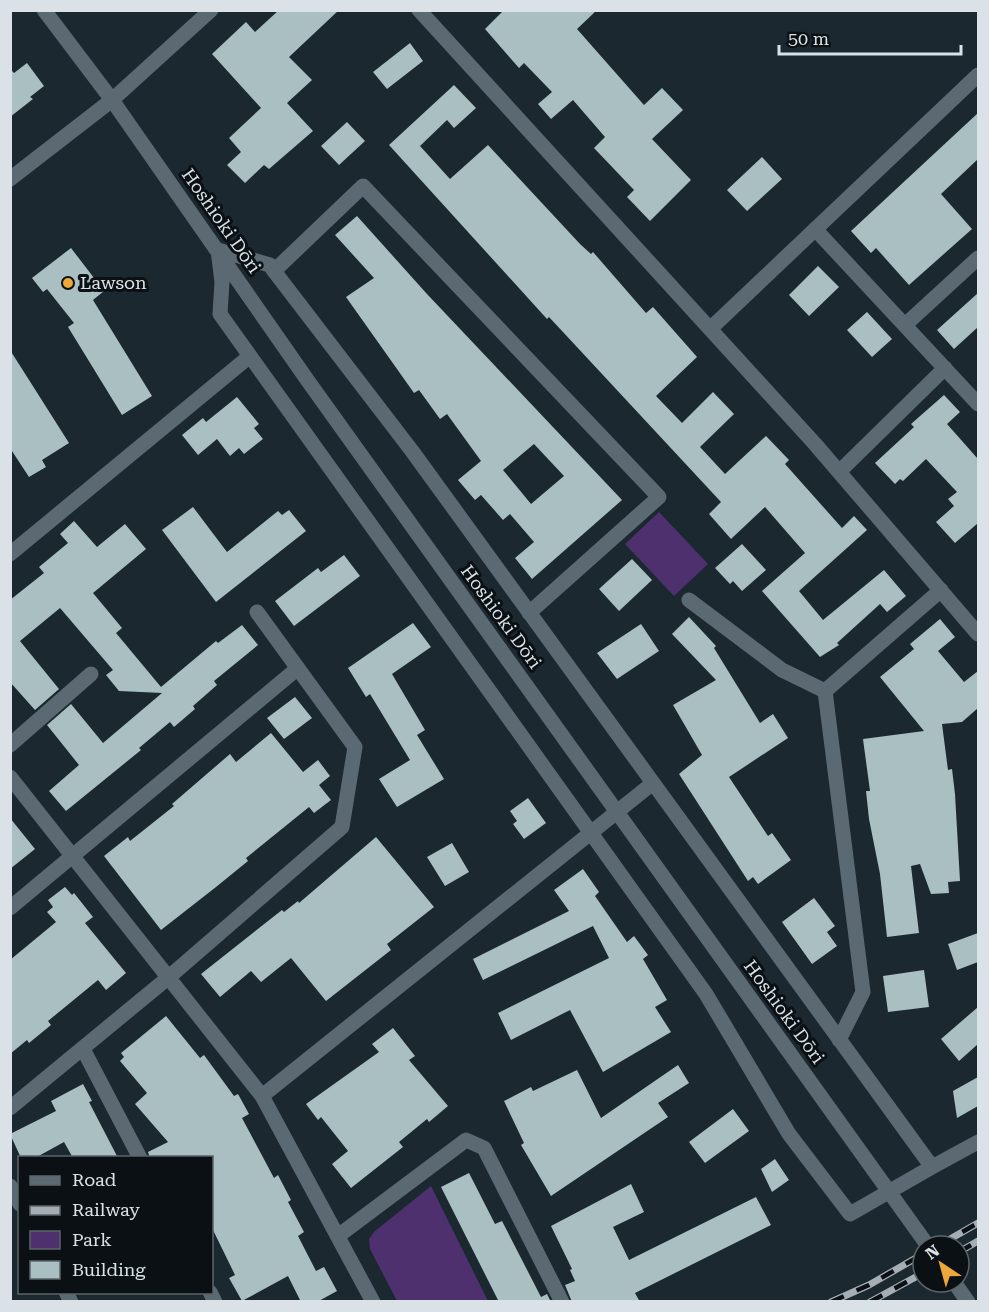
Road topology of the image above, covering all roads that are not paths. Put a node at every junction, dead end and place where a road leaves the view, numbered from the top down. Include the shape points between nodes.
1 (44, 10) edge
2 (211, 10) edge
3 (419, 10) edge
4 (978, 75) edge
5 (112, 100) junction
6 (10, 179) edge
7 (815, 229) junction
8 (218, 250) junction
9 (978, 258) edge
10 (274, 271) junction
11 (905, 325) junction
12 (710, 329) junction
13 (250, 356) junction
14 (945, 368) junction
15 (978, 404) edge
16 (839, 472) junction
17 (10, 554) edge
18 (941, 590) junction
19 (689, 600) dead end
20 (257, 612) dead end
21 (529, 613) junction
22 (978, 633) edge
23 (298, 668) junction
24 (91, 674) dead end
25 (825, 691) junction
26 (10, 745) edge
27 (10, 777) edge
28 (653, 783) junction
29 (591, 834) junction
30 (73, 856) junction
31 (10, 908) edge
32 (169, 977) junction
33 (839, 1040) junction
34 (83, 1049) junction
35 (262, 1096) junction
36 (10, 1108) edge
37 (978, 1142) edge
38 (139, 1156) edge
39 (932, 1167) junction
40 (10, 1186) edge
41 (18, 1200) edge
42 (919, 1234) edge
43 (338, 1236) junction
44 (373, 1302) edge
45 (561, 1302) edge

1 - 5 street, Hoshioki Dōri
2 - 5 street
3 - 12 street
4 - 7 street
5 - 6 street
5 - 8 street, Hoshioki Dōri
7 - 11 street
7 - 12 street
8 - 10 street via 270,265
8 - 13 street via 220,314
8 - 42 street, Hoshioki Dōri
9 - 11 street
10 - 21 street via 412,451
10 - 21 street via 363,186 659,497
11 - 14 street
12 - 16 street
13 - 17 street
13 - 29 street
14 - 15 street
14 - 16 street
16 - 18 street
18 - 22 street
18 - 25 street
19 - 25 street via 782,670
20 - 23 street
21 - 28 street
23 - 30 street
23 - 32 street via 355,747 342,827
24 - 26 street
25 - 33 street via 863,992
27 - 30 street
28 - 29 street
28 - 33 street
29 - 35 street
29 - 39 street via 706,994 789,1134 850,1214
30 - 31 street
30 - 32 street
32 - 34 street
32 - 35 street
33 - 39 street
34 - 36 street
34 - 38 street
35 - 43 street
37 - 39 street
40 - 41 street
43 - 44 street
43 - 45 street via 466,1140 484,1148

